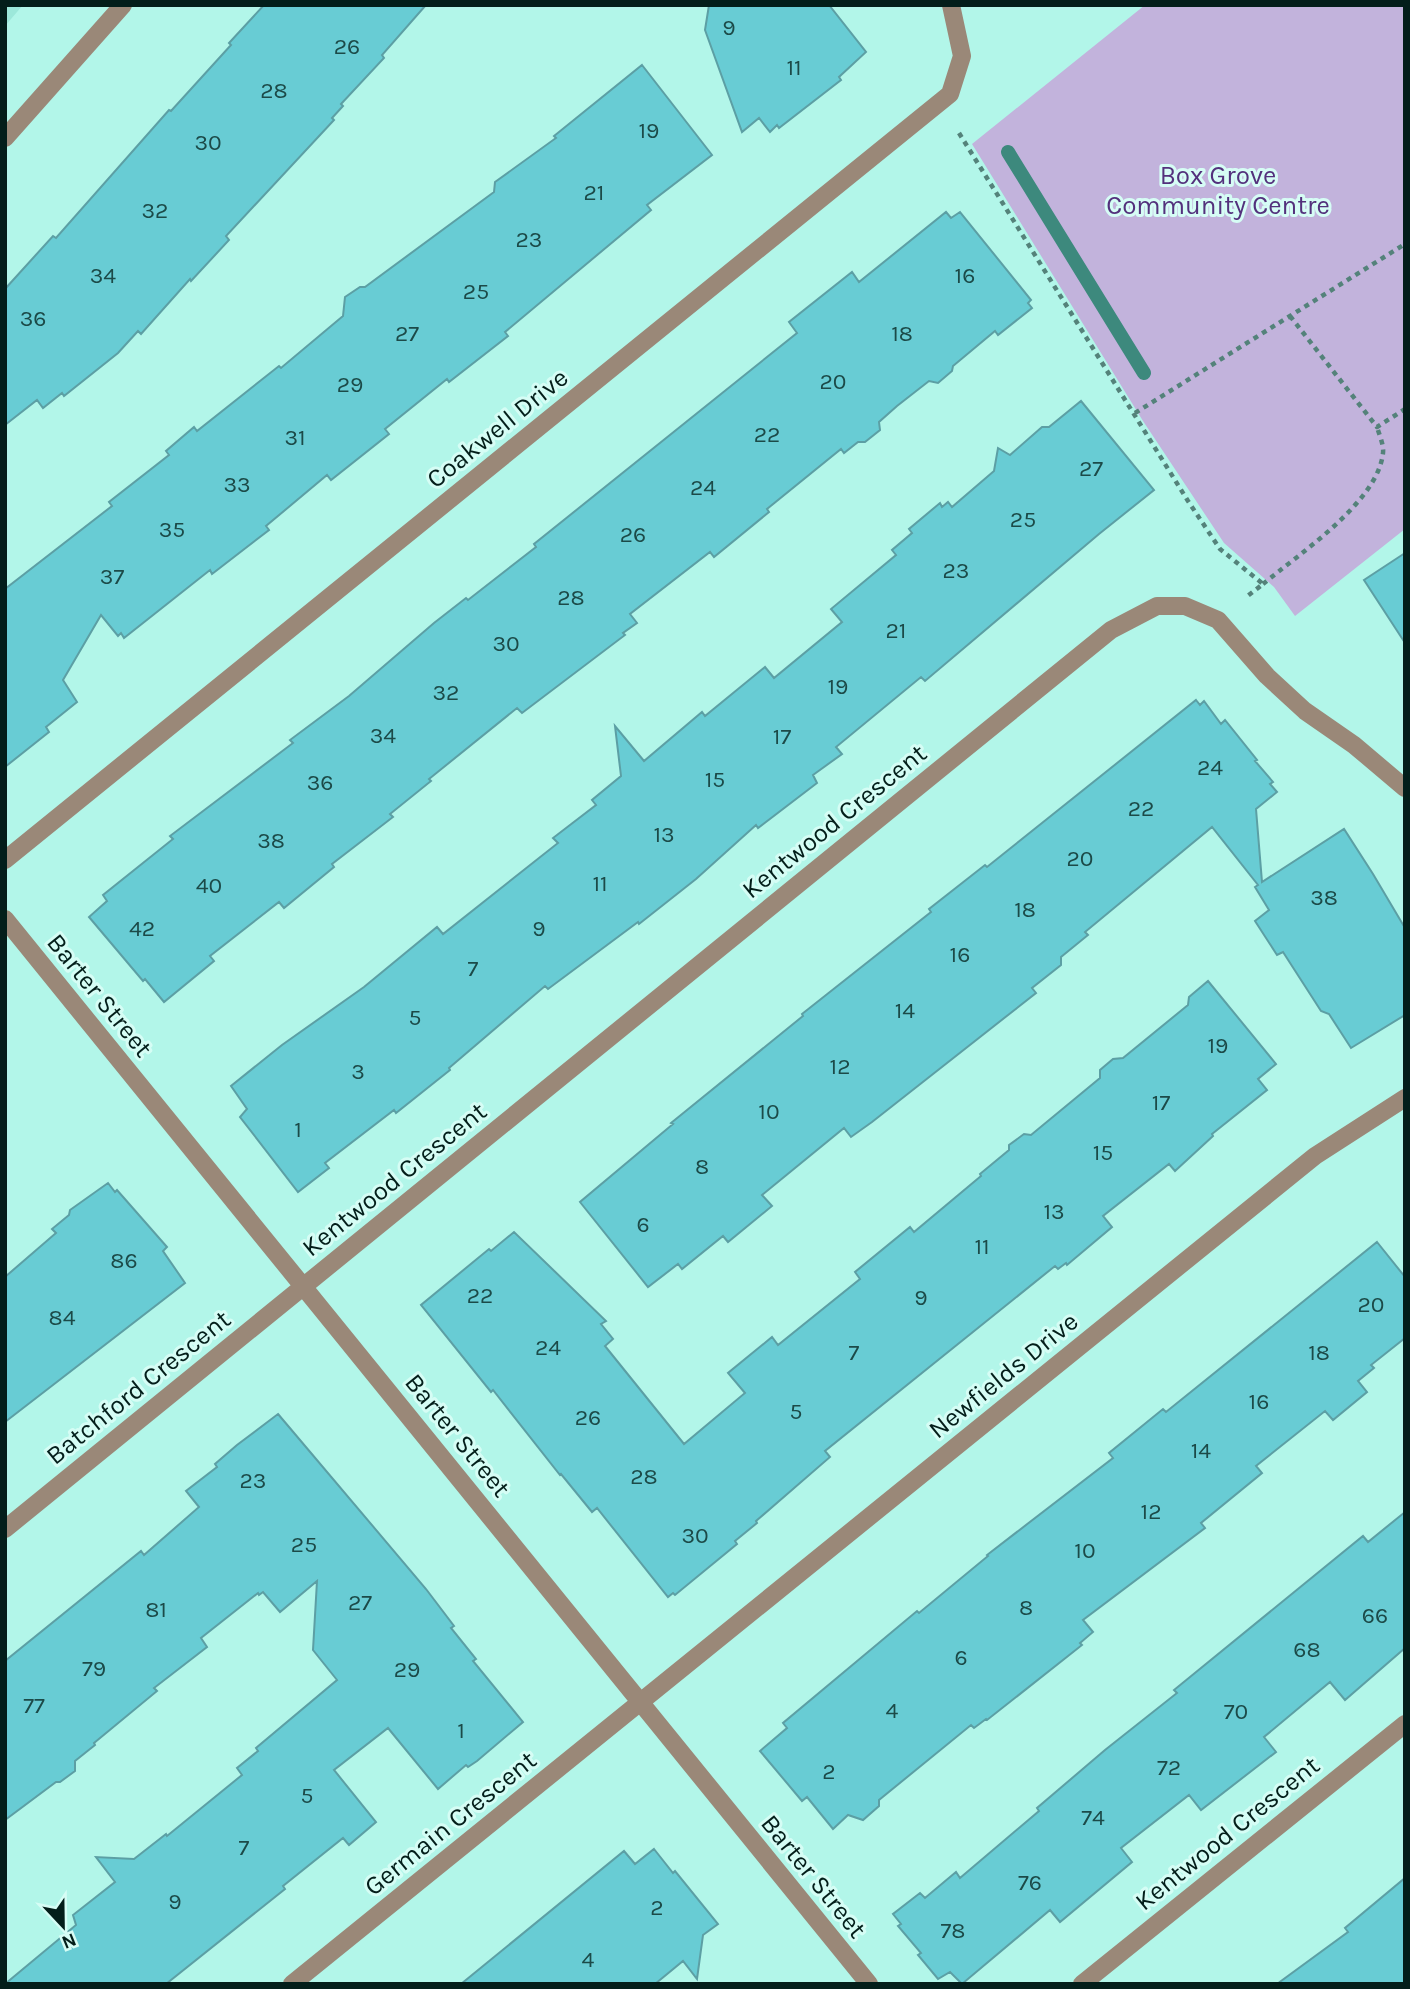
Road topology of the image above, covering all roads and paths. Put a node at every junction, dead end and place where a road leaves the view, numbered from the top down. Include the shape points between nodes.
1 (123, 5) edge
2 (951, 5) edge
3 (959, 133) dead end
4 (5, 138) edge
5 (1405, 244) edge
6 (1290, 316) junction
7 (1405, 409) edge
8 (1135, 414) junction
9 (1377, 427) junction
10 (1263, 584) junction
11 (1245, 598) dead end
12 (1405, 788) edge
13 (5, 860) edge
14 (5, 919) edge
15 (1405, 1097) edge
16 (304, 1286) junction
17 (5, 1529) edge
18 (640, 1702) junction
19 (1405, 1724) edge
20 (292, 1984) edge
21 (869, 1984) edge
22 (1082, 1984) edge

1 - 4 street
2 - 13 street, Coakwell Drive via 962,57 950,94
3 - 8 path
5 - 6 path
6 - 8 path
6 - 9 path
7 - 9 path
8 - 10 path via 1220,549
9 - 10 path via 1384,452 1375,479 1345,517
10 - 11 path
12 - 16 street, Kentwood Crescent via 1286,693 1218,620 1185,606 1157,606 1111,630
14 - 16 street, Barter Street
15 - 18 street, Newfields Drive via 1315,1156
16 - 17 street, Batchford Crescent
16 - 18 street, Barter Street
18 - 20 street, Germain Crescent
18 - 21 street, Barter Street
19 - 22 street, Kentwood Crescent

